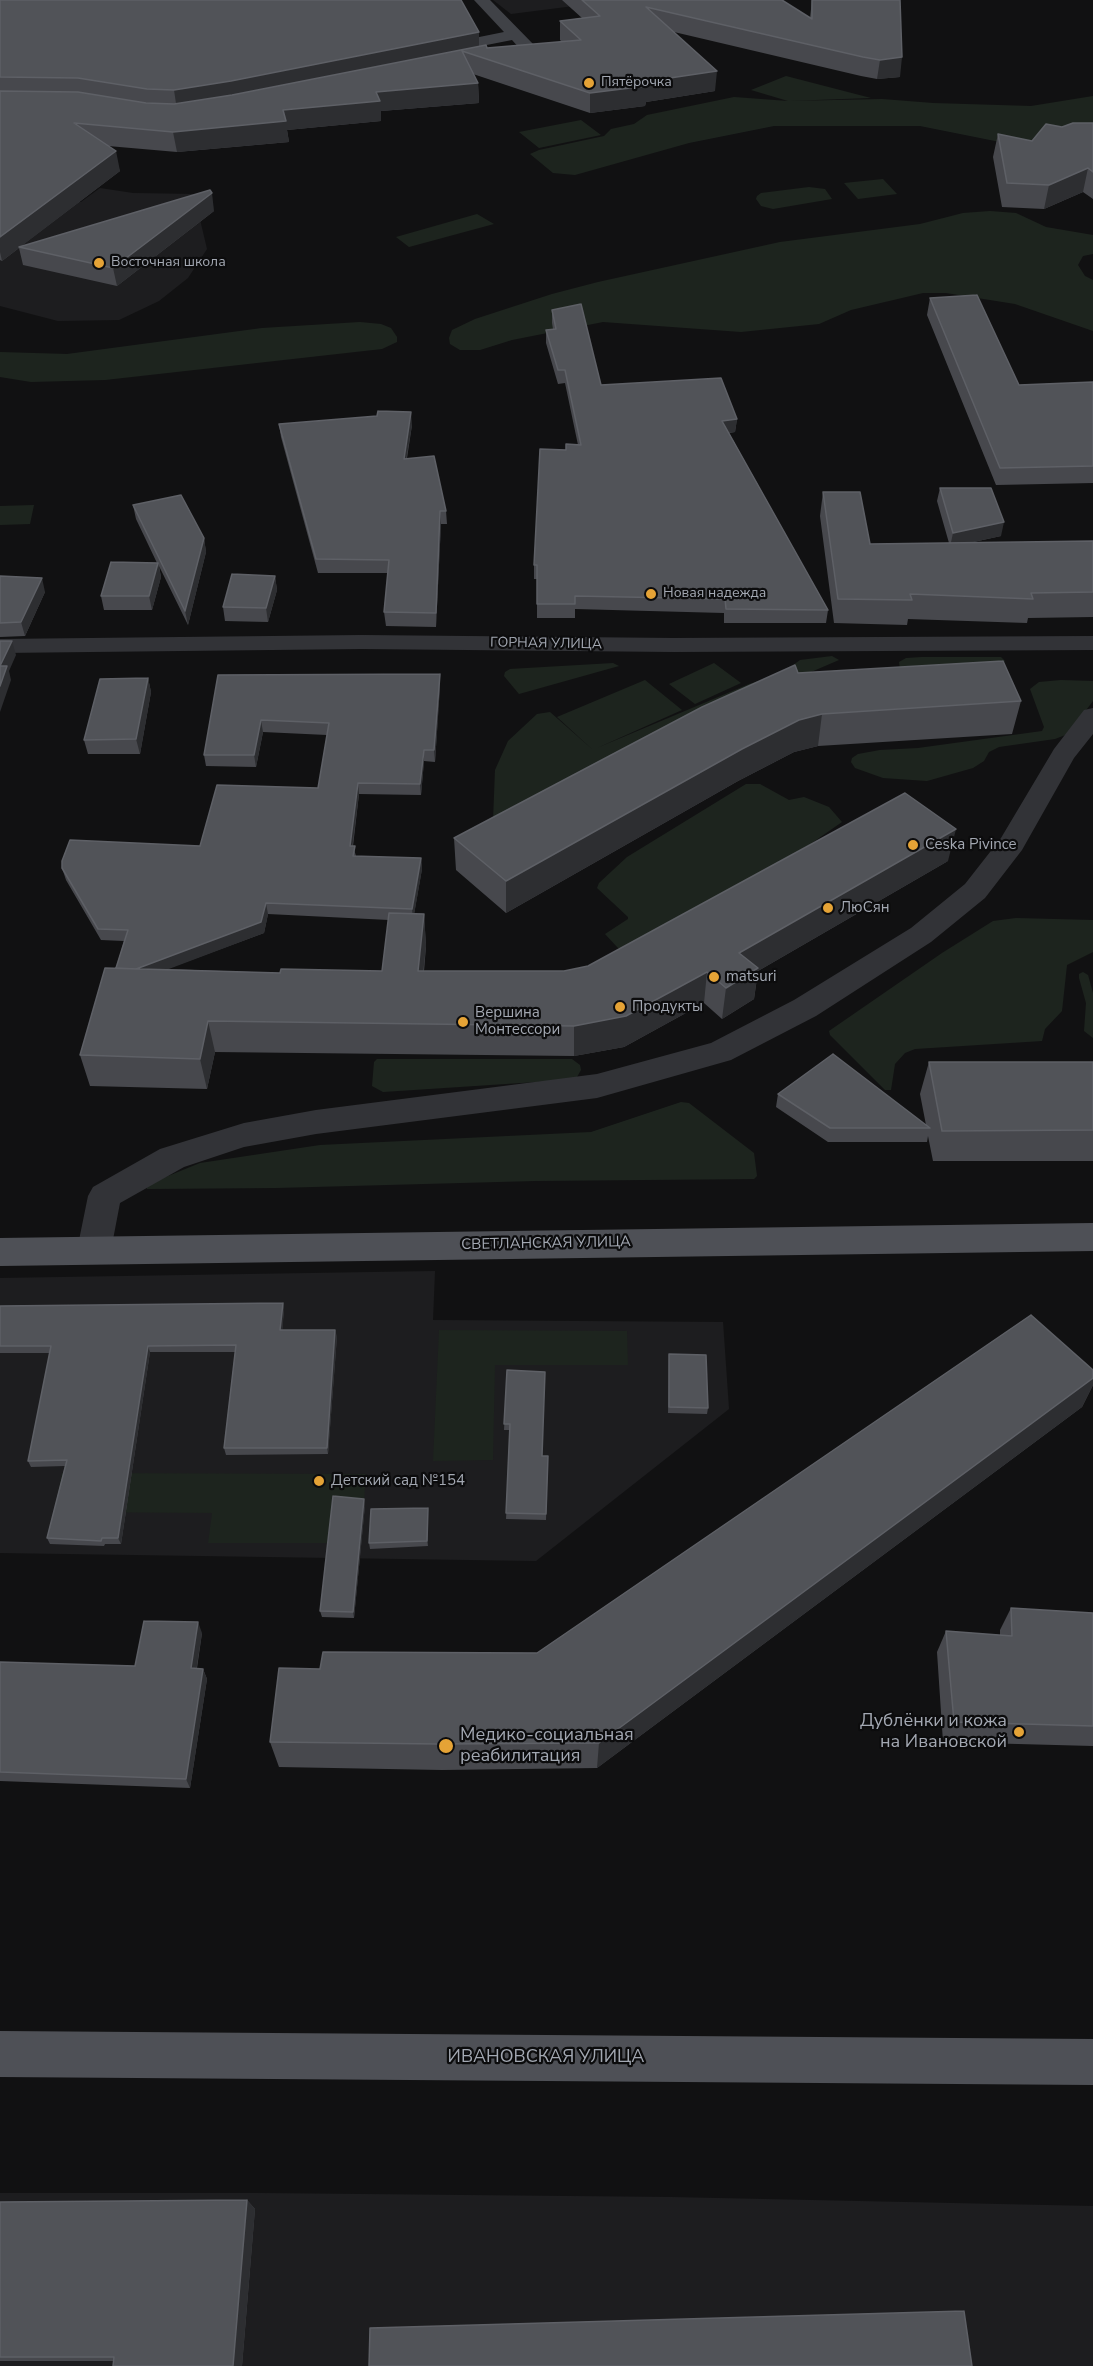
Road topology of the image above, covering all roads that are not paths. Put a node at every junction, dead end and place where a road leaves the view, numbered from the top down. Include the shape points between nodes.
1 (482, 0) edge
2 (516, 35) junction
3 (416, 53) edge
4 (442, 66) edge
5 (1093, 643) edge
6 (0, 646) edge
7 (1093, 716) edge
8 (1093, 1238) edge
9 (94, 1250) junction
10 (0, 1252) edge
11 (0, 2054) edge
12 (1093, 2062) edge

1 - 2 main road
2 - 3 main road
2 - 4 main road via 529,49
5 - 6 street, ГОРНАЯ УЛИЦА via 362,642
7 - 9 street via 1063,755 1011,843 975,891 921,935 806,1008 720,1052 597,1086 316,1122 244,1135 172,1158 105,1196
8 - 9 main road, СВЕТЛАНСКАЯ УЛИЦА
9 - 10 main road, СВЕТЛАНСКАЯ УЛИЦА
11 - 12 main road, ИВАНОВСКАЯ УЛИЦА

